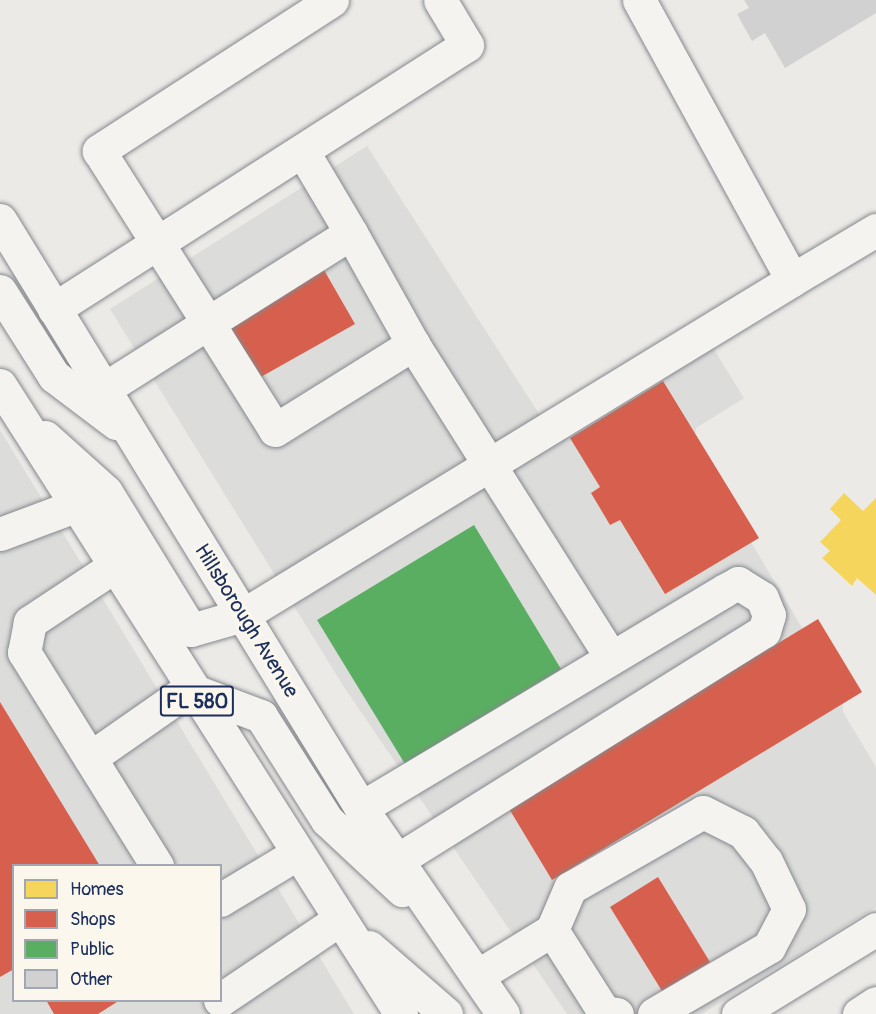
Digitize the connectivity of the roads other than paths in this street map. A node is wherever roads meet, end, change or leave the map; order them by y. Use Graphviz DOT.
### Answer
graph roads {
  1 [pos="332,0"];
  2 [pos="440,0"];
  3 [pos="639,0"];
  4 [pos="303,152"];
  5 [pos="0,220"];
  6 [pos="876,230"];
  7 [pos="351,233"];
  8 [pos="157,244"];
  9 [pos="792,280"];
  10 [pos="0,291"];
  11 [pos="54,309"];
  12 [pos="208,323"];
  13 [pos="413,344"];
  14 [pos="0,385"];
  15 [pos="104,389"];
  16 [pos="17,412"];
  17 [pos="132,435"];
  18 [pos="489,466"];
  19 [pos="75,506"];
  20 [pos="0,534"];
  21 [pos="113,567"];
  22 [pos="243,615"];
  23 [pos="611,657"];
  24 [pos="189,689"];
  25 [pos="90,758"];
  26 [pos="361,808"];
  27 [pos="295,855"];
  28 [pos="398,860"];
  29 [pos="156,864"];
  30 [pos="222,899"];
  31 [pos="337,921"];
  32 [pos="876,929"];
  33 [pos="552,930"];
  34 [pos="448,935"];
  35 [pos="477,976"];
  36 [pos="222,999"];
  37 [pos="217,1002"];
  38 [pos="876,1003"];
  39 [pos="200,1014"];
  40 [pos="401,1014"];
  41 [pos="446,1014"];
  42 [pos="503,1014"];
  43 [pos="617,1014"];
  44 [pos="654,1014"];
  45 [pos="738,1014"];
  46 [pos="859,1014"];
  1 -- 8 [label="main road"];
  2 -- 4 [label="main road"];
  3 -- 9 [label="main road"];
  4 -- 7 [label="main road"];
  4 -- 8 [label="main road"];
  5 -- 11 [label="main road, Hillsborough Avenue"];
  6 -- 9 [label="main road"];
  7 -- 12 [label="main road"];
  7 -- 13 [label="main road"];
  8 -- 11 [label="main road"];
  8 -- 12 [label="main road"];
  9 -- 18 [label="main road"];
  10 -- 17 [label="main road"];
  11 -- 15 [label="main road, Hillsborough Avenue"];
  12 -- 13 [label="main road"];
  12 -- 15 [label="main road"];
  13 -- 18 [label="main road"];
  14 -- 16 [label="main road, FL 580"];
  15 -- 17 [label="main road, Hillsborough Avenue"];
  16 -- 19 [label="main road, FL 580"];
  16 -- 22 [label="main road"];
  17 -- 22 [label="main road, Hillsborough Avenue"];
  18 -- 22 [label="main road"];
  18 -- 23 [label="main road"];
  19 -- 20 [label="main road"];
  19 -- 21 [label="main road, FL 580"];
  21 -- 24 [label="main road, FL 580"];
  21 -- 25 [label="main road"];
  22 -- 26 [label="main road, Hillsborough Avenue"];
  23 -- 26 [label="main road"];
  23 -- 28 [label="main road"];
  24 -- 25 [label="main road"];
  24 -- 27 [label="main road, FL 580"];
  24 -- 34 [label="main road"];
  25 -- 29 [label="main road"];
  26 -- 28 [label="main road, Hillsborough Avenue"];
  27 -- 30 [label="main road"];
  27 -- 31 [label="main road, FL 580"];
  28 -- 34 [label="main road, Hillsborough Avenue"];
  31 -- 36 [label="main road"];
  31 -- 40 [label="main road, FL 580"];
  31 -- 41 [label="main road"];
  32 -- 45 [label="main road"];
  33 -- 35 [label="main road"];
  33 -- 43 [label="main road"];
  33 -- 44 [label="main road"];
  34 -- 35 [label="main road, Hillsborough Avenue"];
  35 -- 42 [label="main road, Hillsborough Avenue"];
  37 -- 39 [label="main road"];
  38 -- 46 [label="main road"];
}
